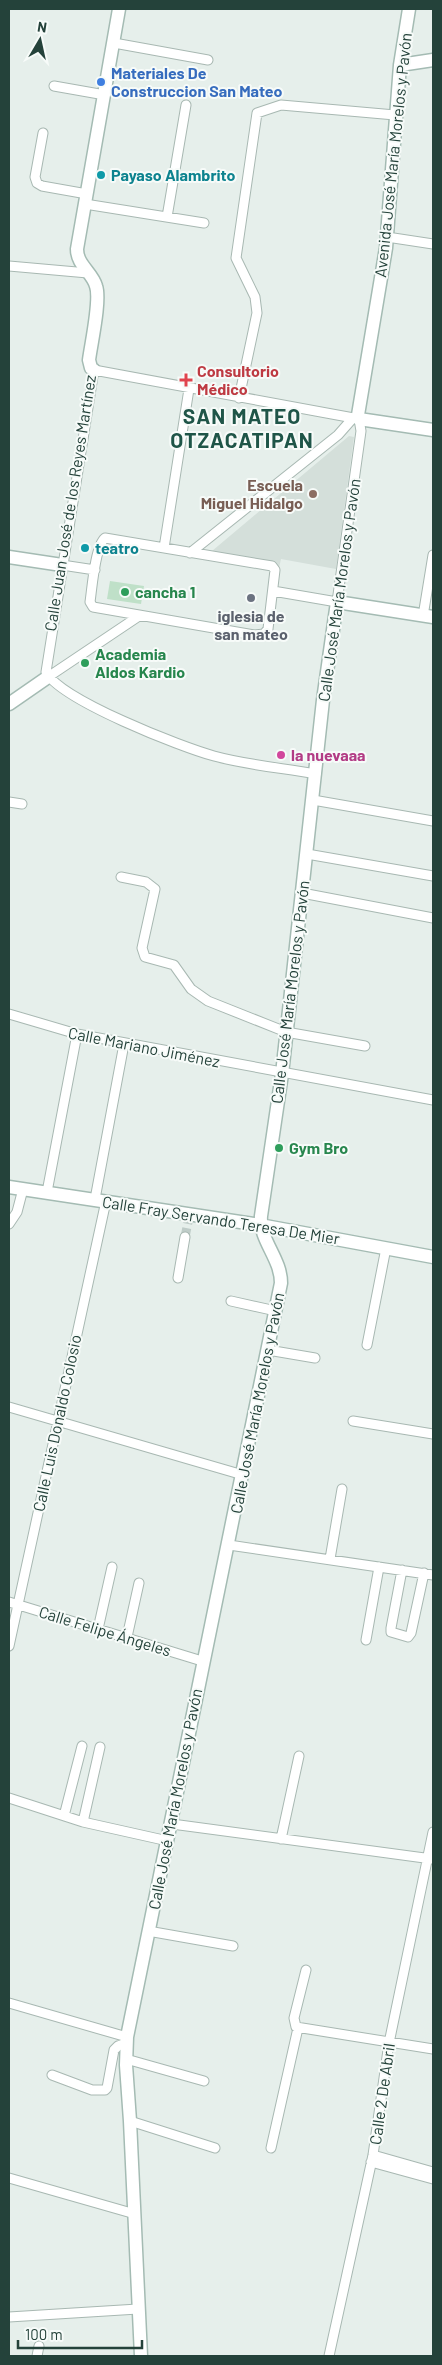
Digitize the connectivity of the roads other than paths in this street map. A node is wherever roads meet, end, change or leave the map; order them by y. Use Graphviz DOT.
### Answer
graph roads {
  1 [pos="119,9"];
  2 [pos="409,9"];
  3 [pos="114,43"];
  4 [pos="208,60"];
  5 [pos="433,60"];
  6 [pos="400,65"];
  7 [pos="54,86"];
  8 [pos="105,95"];
  9 [pos="186,105"];
  10 [pos="396,115"];
  11 [pos="44,133"];
  12 [pos="86,199"];
  13 [pos="168,217"];
  14 [pos="204,223"];
  15 [pos="387,237"];
  16 [pos="433,244"];
  17 [pos="9,266"];
  18 [pos="9,270"];
  19 [pos="88,273"];
  20 [pos="94,370"];
  21 [pos="189,389"];
  22 [pos="239,398"];
  23 [pos="356,419"];
  24 [pos="433,430"];
  25 [pos="164,548"];
  26 [pos="190,553"];
  27 [pos="433,556"];
  28 [pos="9,558"];
  29 [pos="62,565"];
  30 [pos="95,570"];
  31 [pos="273,592"];
  32 [pos="337,602"];
  33 [pos="139,616"];
  34 [pos="428,617"];
  35 [pos="48,677"];
  36 [pos="9,704"];
  37 [pos="316,774"];
  38 [pos="313,800"];
  39 [pos="9,802"];
  40 [pos="22,804"];
  41 [pos="433,821"];
  42 [pos="307,854"];
  43 [pos="433,876"];
  44 [pos="121,877"];
  45 [pos="302,894"];
  46 [pos="433,918"];
  47 [pos="9,1014"];
  48 [pos="286,1032"];
  49 [pos="77,1034"];
  50 [pos="124,1044"];
  51 [pos="365,1046"];
  52 [pos="282,1074"];
  53 [pos="433,1100"];
  54 [pos="9,1187"];
  55 [pos="23,1189"];
  56 [pos="47,1192"];
  57 [pos="100,1200"];
  58 [pos="9,1224"];
  59 [pos="260,1226"];
  60 [pos="186,1237"];
  61 [pos="386,1248"];
  62 [pos="433,1257"];
  63 [pos="178,1278"];
  64 [pos="231,1301"];
  65 [pos="276,1310"];
  66 [pos="367,1345"];
  67 [pos="268,1350"];
  68 [pos="315,1358"];
  69 [pos="9,1407"];
  70 [pos="353,1421"];
  71 [pos="58,1422"];
  72 [pos="433,1434"];
  73 [pos="243,1475"];
  74 [pos="342,1489"];
  75 [pos="229,1545"];
  76 [pos="330,1559"];
  77 [pos="112,1567"];
  78 [pos="379,1567"];
  79 [pos="402,1570"];
  80 [pos="428,1574"];
  81 [pos="139,1583"];
  82 [pos="13,1603"];
  83 [pos="98,1629"];
  84 [pos="127,1637"];
  85 [pos="366,1640"];
  86 [pos="9,1646"];
  87 [pos="202,1661"];
  88 [pos="82,1746"];
  89 [pos="100,1747"];
  90 [pos="298,1756"];
  91 [pos="9,1798"];
  92 [pos="64,1816"];
  93 [pos="83,1822"];
  94 [pos="172,1824"];
  95 [pos="433,1832"];
  96 [pos="281,1839"];
  97 [pos="168,1842"];
  98 [pos="430,1858"];
  99 [pos="148,1932"];
  100 [pos="232,1946"];
  101 [pos="306,1970"];
  102 [pos="9,2003"];
  103 [pos="298,2028"];
  104 [pos="127,2040"];
  105 [pos="389,2043"];
  106 [pos="433,2049"];
  107 [pos="126,2059"];
  108 [pos="52,2076"];
  109 [pos="204,2081"];
  110 [pos="130,2121"];
  111 [pos="215,2148"];
  112 [pos="271,2148"];
  113 [pos="372,2158"];
  114 [pos="433,2172"];
  115 [pos="9,2178"];
  116 [pos="433,2179"];
  117 [pos="135,2214"];
  118 [pos="138,2309"];
  119 [pos="9,2317"];
  120 [pos="39,2346"];
  121 [pos="37,2356"];
  122 [pos="140,2356"];
  123 [pos="330,2356"];
  1 -- 3 [label="main road, Calle Juan José de los Reyes Martínez"];
  2 -- 6 [label="main road, Avenida José María Morelos y Pavón"];
  3 -- 4 [label="street"];
  3 -- 8 [label="main road, Calle Juan José de los Reyes Martínez"];
  5 -- 6 [label="main road"];
  6 -- 10 [label="main road, Avenida José María Morelos y Pavón"];
  7 -- 8 [label="street"];
  8 -- 12 [label="main road, Calle Juan José de los Reyes Martínez"];
  9 -- 13 [label="street"];
  10 -- 15 [label="main road, Avenida José María Morelos y Pavón"];
  10 -- 22 [label="street"];
  11 -- 12 [label="street"];
  12 -- 13 [label="street"];
  12 -- 19 [label="main road, Calle Juan José de los Reyes Martínez"];
  13 -- 14 [label="street"];
  15 -- 16 [label="street"];
  15 -- 23 [label="main road, Avenida José María Morelos y Pavón"];
  17 -- 18 [label="street"];
  17 -- 19 [label="street"];
  19 -- 20 [label="main road, Calle Juan José de los Reyes Martínez"];
  20 -- 21 [label="street"];
  20 -- 29 [label="street, Calle Juan José de los Reyes Martínez"];
  21 -- 22 [label="street"];
  21 -- 25 [label="street"];
  22 -- 23 [label="street"];
  23 -- 24 [label="main road"];
  23 -- 26 [label="street"];
  23 -- 32 [label="street, Calle José María Morelos y Pavón"];
  25 -- 26 [label="street"];
  25 -- 30 [label="street"];
  26 -- 31 [label="street"];
  27 -- 34 [label="street"];
  28 -- 29 [label="main road"];
  29 -- 30 [label="street"];
  29 -- 35 [label="street, Calle Juan José de los Reyes Martínez"];
  30 -- 33 [label="street"];
  31 -- 32 [label="street"];
  31 -- 33 [label="street"];
  32 -- 34 [label="main road"];
  32 -- 37 [label="main road, Calle José María Morelos y Pavón"];
  33 -- 35 [label="street"];
  35 -- 36 [label="main road"];
  35 -- 37 [label="street"];
  37 -- 38 [label="main road, Calle José María Morelos y Pavón"];
  38 -- 41 [label="street"];
  38 -- 42 [label="main road, Calle José María Morelos y Pavón"];
  39 -- 40 [label="street"];
  42 -- 43 [label="street"];
  42 -- 45 [label="main road, Calle José María Morelos y Pavón"];
  44 -- 48 [label="street"];
  45 -- 46 [label="street"];
  45 -- 48 [label="main road, Calle José María Morelos y Pavón"];
  47 -- 49 [label="street, Calle Mariano Jiménez"];
  48 -- 51 [label="street"];
  48 -- 52 [label="main road, Calle José María Morelos y Pavón"];
  49 -- 50 [label="street, Calle Mariano Jiménez"];
  49 -- 56 [label="street"];
  50 -- 52 [label="street, Calle Mariano Jiménez"];
  50 -- 57 [label="street, Calle Luis Donaldo Colosio"];
  52 -- 53 [label="street, Calle Mariano Jiménez"];
  52 -- 59 [label="main road, Calle José María Morelos y Pavón"];
  54 -- 55 [label="main road, Calle Fray Servando Teresa De Mier"];
  55 -- 56 [label="main road, Calle Fray Servando Teresa De Mier"];
  55 -- 58 [label="street"];
  56 -- 57 [label="main road, Calle Fray Servando Teresa De Mier"];
  57 -- 59 [label="main road, Calle Fray Servando Teresa De Mier"];
  57 -- 71 [label="street, Calle Luis Donaldo Colosio"];
  59 -- 61 [label="main road, Calle Fray Servando Teresa De Mier"];
  59 -- 65 [label="main road, Calle José María Morelos y Pavón"];
  60 -- 63 [label="street"];
  61 -- 62 [label="main road, Calle Fray Servando Teresa De Mier"];
  61 -- 66 [label="street"];
  64 -- 65 [label="street"];
  65 -- 67 [label="main road, Calle José María Morelos y Pavón"];
  67 -- 68 [label="street"];
  67 -- 73 [label="main road, Calle José María Morelos y Pavón"];
  69 -- 71 [label="street"];
  70 -- 72 [label="street"];
  71 -- 73 [label="street"];
  71 -- 82 [label="street, Calle Luis Donaldo Colosio"];
  73 -- 75 [label="main road, Calle José María Morelos y Pavón"];
  74 -- 76 [label="street"];
  75 -- 76 [label="street"];
  75 -- 87 [label="main road, Calle José María Morelos y Pavón"];
  76 -- 78 [label="street"];
  77 -- 83 [label="street"];
  78 -- 79 [label="street"];
  78 -- 85 [label="street"];
  79 -- 80 [label="street"];
  79 -- 80 [label="street"];
  81 -- 84 [label="street"];
  82 -- 83 [label="street, Calle Felipe Ángeles"];
  82 -- 86 [label="street, Calle Luis Donaldo Colosio"];
  83 -- 84 [label="street, Calle Felipe Ángeles"];
  84 -- 87 [label="street, Calle Felipe Ángeles"];
  87 -- 94 [label="main road, Calle José María Morelos y Pavón"];
  88 -- 92 [label="street"];
  89 -- 93 [label="street"];
  90 -- 96 [label="street"];
  91 -- 92 [label="street"];
  92 -- 93 [label="street"];
  93 -- 97 [label="street"];
  94 -- 96 [label="street"];
  94 -- 97 [label="main road, Calle José María Morelos y Pavón"];
  95 -- 98 [label="street, Calle 2 De Abril"];
  96 -- 98 [label="street"];
  97 -- 99 [label="main road, Calle José María Morelos y Pavón"];
  98 -- 105 [label="street, Calle 2 De Abril"];
  99 -- 100 [label="street"];
  99 -- 104 [label="main road, Calle José María Morelos y Pavón"];
  101 -- 103 [label="street"];
  102 -- 104 [label="street"];
  103 -- 105 [label="street"];
  103 -- 112 [label="street"];
  104 -- 107 [label="main road, Calle José María Morelos y Pavón"];
  104 -- 108 [label="street"];
  105 -- 106 [label="street"];
  105 -- 113 [label="street, Calle 2 De Abril"];
  107 -- 109 [label="street"];
  107 -- 110 [label="main road, Calle José María Morelos y Pavón"];
  110 -- 111 [label="street"];
  110 -- 117 [label="main road, Calle José María Morelos y Pavón"];
  113 -- 114 [label="street"];
  113 -- 116 [label="street"];
  113 -- 123 [label="street, Calle 2 De Abril"];
  115 -- 117 [label="street"];
  117 -- 118 [label="main road, Calle José María Morelos y Pavón"];
  118 -- 119 [label="street"];
  118 -- 122 [label="main road, Calle José María Morelos y Pavón"];
  120 -- 121 [label="street"];
}
